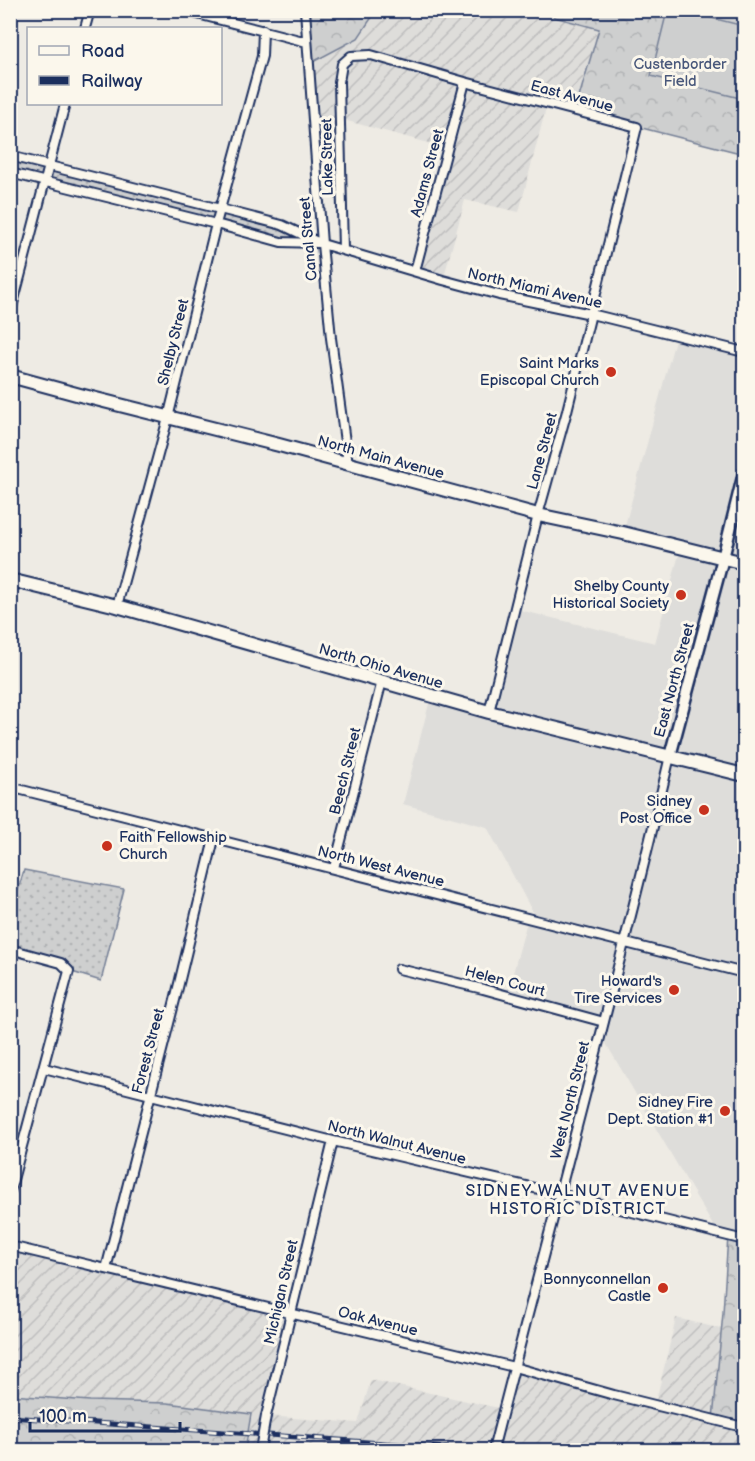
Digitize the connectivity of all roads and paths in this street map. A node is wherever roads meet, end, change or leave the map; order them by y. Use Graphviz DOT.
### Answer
graph roads {
  1 [pos="90,10"];
  2 [pos="182,10"];
  3 [pos="305,10"];
  4 [pos="85,27"];
  5 [pos="263,30"];
  6 [pos="307,42"];
  7 [pos="342,64"];
  8 [pos="465,82"];
  9 [pos="65,105"];
  10 [pos="637,127"];
  11 [pos="10,156"];
  12 [pos="48,166"];
  13 [pos="10,174"];
  14 [pos="44,182"];
  15 [pos="220,209"];
  16 [pos="216,224"];
  17 [pos="322,244"];
  18 [pos="343,250"];
  19 [pos="415,271"];
  20 [pos="591,314"];
  21 [pos="10,315"];
  22 [pos="744,352"];
  23 [pos="10,376"];
  24 [pos="168,418"];
  25 [pos="348,464"];
  26 [pos="744,473"];
  27 [pos="538,515"];
  28 [pos="723,558"];
  29 [pos="744,563"];
  30 [pos="10,580"];
  31 [pos="117,606"];
  32 [pos="382,681"];
  33 [pos="489,712"];
  34 [pos="670,756"];
  35 [pos="744,775"];
  36 [pos="10,787"];
  37 [pos="214,839"];
  38 [pos="334,868"];
  39 [pos="624,942"];
  40 [pos="10,949"];
  41 [pos="399,969"];
  42 [pos="744,973"];
  43 [pos="604,1022"];
  44 [pos="44,1068"];
  45 [pos="150,1095"];
  46 [pos="333,1141"];
  47 [pos="10,1191"];
  48 [pos="560,1194"];
  49 [pos="744,1240"];
  50 [pos="10,1246"];
  51 [pos="106,1269"];
  52 [pos="290,1313"];
  53 [pos="514,1367"];
  54 [pos="739,1426"];
  55 [pos="260,1450"];
  56 [pos="493,1450"];
  1 -- 4 [label="street"];
  2 -- 5 [label="street"];
  3 -- 6 [label="street, Canal Street"];
  5 -- 6 [label="street"];
  5 -- 15 [label="street, Shelby Street"];
  6 -- 17 [label="street, Canal Street"];
  7 -- 8 [label="street, East Avenue"];
  7 -- 18 [label="street, Lake Street"];
  8 -- 10 [label="street, East Avenue"];
  8 -- 19 [label="street, Adams Street"];
  9 -- 12 [label="street"];
  10 -- 20 [label="street, Lane Street"];
  11 -- 12 [label="street, North Miami Avenue"];
  12 -- 14 [label="street"];
  12 -- 15 [label="street, North Miami Avenue"];
  13 -- 14 [label="street, North Miami Avenue"];
  14 -- 16 [label="street, North Miami Avenue"];
  14 -- 21 [label="street"];
  15 -- 16 [label="street, Shelby Street"];
  15 -- 17 [label="street, North Miami Avenue"];
  16 -- 17 [label="street, North Miami Avenue"];
  16 -- 24 [label="street, Shelby Street"];
  17 -- 18 [label="street, North Miami Avenue"];
  17 -- 25 [label="street, Canal Street"];
  18 -- 19 [label="street, North Miami Avenue"];
  19 -- 20 [label="street, North Miami Avenue"];
  20 -- 22 [label="street, North Miami Avenue"];
  20 -- 27 [label="street, Lane Street"];
  23 -- 24 [label="main road, North Main Avenue"];
  24 -- 25 [label="main road, North Main Avenue"];
  24 -- 31 [label="street, Shelby Street"];
  25 -- 27 [label="main road, North Main Avenue"];
  26 -- 28 [label="main road, East North Street"];
  27 -- 28 [label="main road, North Main Avenue"];
  27 -- 33 [label="street, Lane Street"];
  28 -- 29 [label="main road, North Main Avenue"];
  28 -- 34 [label="main road, East North Street"];
  30 -- 31 [label="main road, North Ohio Avenue"];
  31 -- 32 [label="main road, North Ohio Avenue"];
  32 -- 33 [label="main road, North Ohio Avenue"];
  32 -- 38 [label="street, Beech Street"];
  33 -- 34 [label="main road, North Ohio Avenue"];
  34 -- 35 [label="main road, North Ohio Avenue"];
  34 -- 39 [label="street, West North Street"];
  36 -- 37 [label="street, North West Avenue"];
  37 -- 38 [label="street, North West Avenue"];
  37 -- 45 [label="street, Forest Street"];
  38 -- 39 [label="street, North West Avenue"];
  39 -- 42 [label="street, North West Avenue"];
  39 -- 43 [label="street, West North Street"];
  40 -- 44 [label="street"];
  41 -- 43 [label="street, Helen Court"];
  43 -- 48 [label="street, West North Street"];
  44 -- 45 [label="street, North Walnut Avenue"];
  44 -- 47 [label="street"];
  45 -- 46 [label="street, North Walnut Avenue"];
  45 -- 51 [label="street, Forest Street"];
  46 -- 48 [label="street, North Walnut Avenue"];
  46 -- 52 [label="street, Michigan Street"];
  48 -- 49 [label="street, North Walnut Avenue"];
  48 -- 53 [label="street, West North Street"];
  50 -- 51 [label="street, Oak Avenue"];
  51 -- 52 [label="street, Oak Avenue"];
  52 -- 53 [label="street, Oak Avenue"];
  52 -- 55 [label="street, Michigan Street, bridge"];
  53 -- 54 [label="street, Oak Avenue"];
  53 -- 56 [label="street, West North Street"];
}
